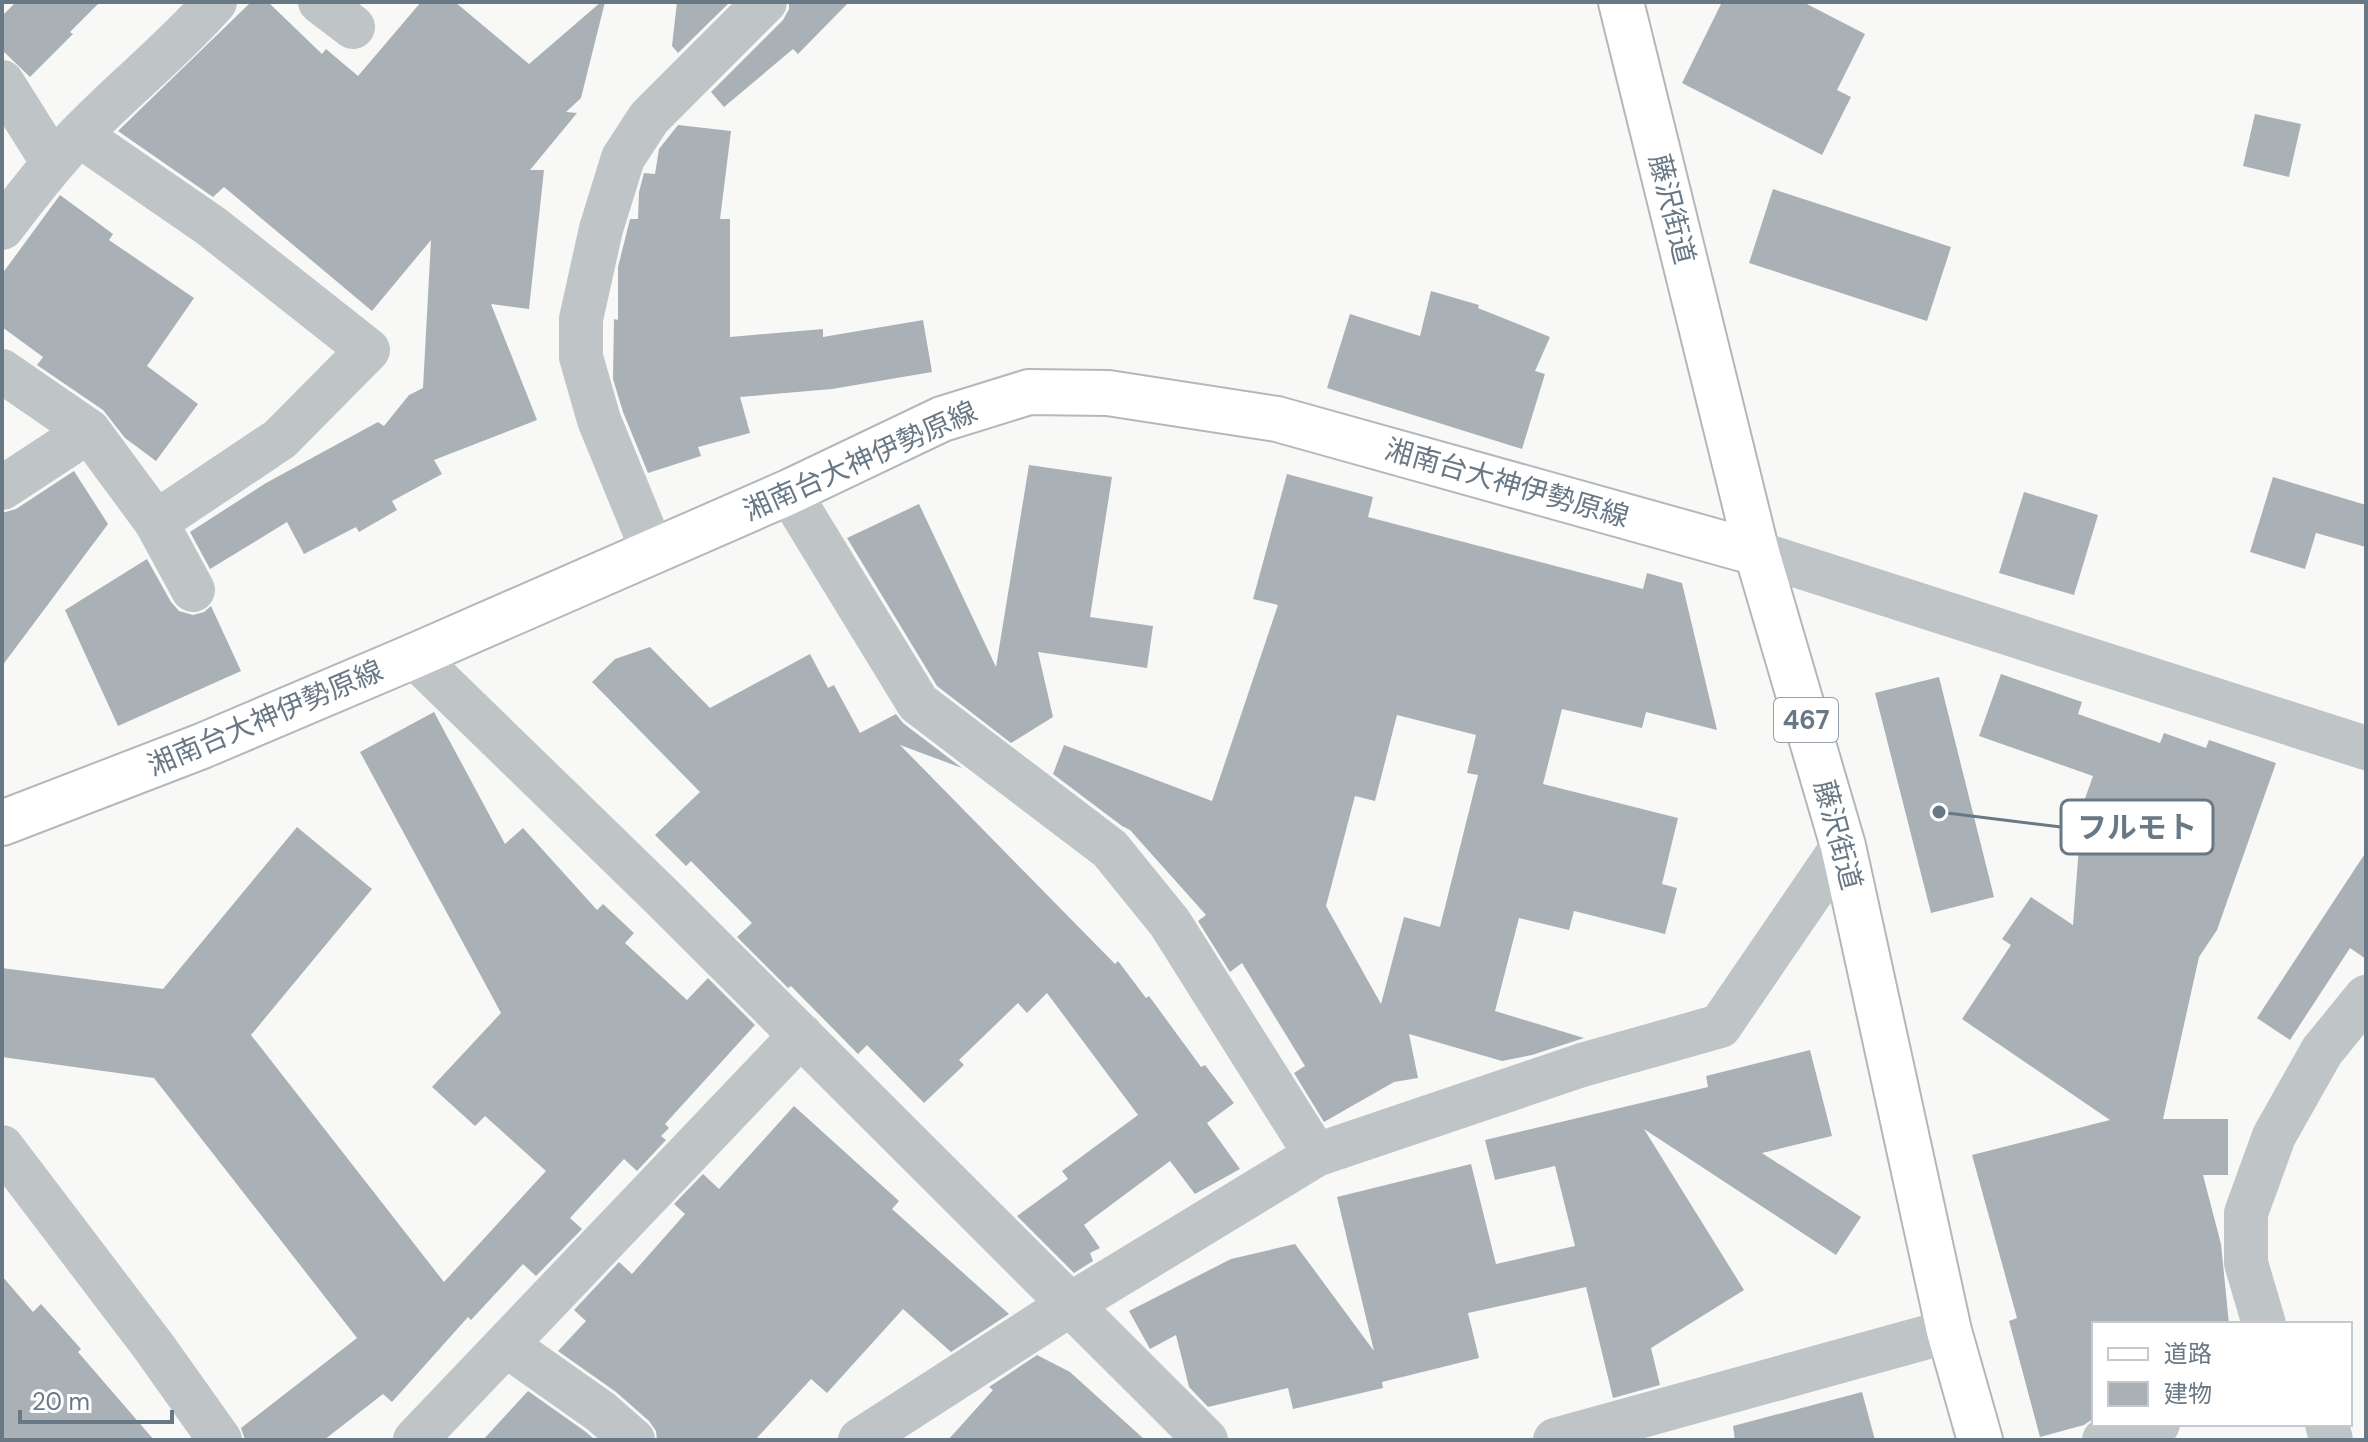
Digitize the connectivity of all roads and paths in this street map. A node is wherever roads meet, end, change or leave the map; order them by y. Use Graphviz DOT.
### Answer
graph roads {
  1 [pos="215,2"];
  2 [pos="765,2"];
  3 [pos="1621,2"];
  4 [pos="2,82"];
  5 [pos="66,149"];
  6 [pos="2,228"];
  7 [pos="2,371"];
  8 [pos="89,431"];
  9 [pos="2,488"];
  10 [pos="789,492"];
  11 [pos="156,522"];
  12 [pos="653,552"];
  13 [pos="1757,553"];
  14 [pos="193,590"];
  15 [pos="414,656"];
  16 [pos="2366,748"];
  17 [pos="2,823"];
  18 [pos="1843,846"];
  19 [pos="2366,997"];
  20 [pos="801,1035"];
  21 [pos="2,1147"];
  22 [pos="1316,1155"];
  23 [pos="1071,1304"];
  24 [pos="2263,1322"];
  25 [pos="1949,1331"];
  26 [pos="506,1345"];
  27 [pos="2151,1426"];
  28 [pos="1617,1432"];
  29 [pos="1195,1436"];
  30 [pos="220,1440"];
  31 [pos="415,1440"];
  32 [pos="633,1440"];
  33 [pos="860,1440"];
  34 [pos="1555,1440"];
  35 [pos="1980,1440"];
  36 [pos="2104,1440"];
  1 -- 5 [label="street"];
  2 -- 12 [label="street"];
  3 -- 13 [label="main road, 藤沢街道 / 467"];
  4 -- 5 [label="street"];
  5 -- 6 [label="street"];
  5 -- 11 [label="street"];
  7 -- 8 [label="street"];
  8 -- 9 [label="street"];
  8 -- 11 [label="street"];
  10 -- 12 [label="main road, 湘南台大神伊勢原線"];
  10 -- 13 [label="main road, 湘南台大神伊勢原線"];
  10 -- 22 [label="street"];
  11 -- 14 [label="street"];
  12 -- 15 [label="main road, 湘南台大神伊勢原線"];
  13 -- 16 [label="street"];
  13 -- 18 [label="main road, 藤沢街道 / 467"];
  15 -- 17 [label="main road, 湘南台大神伊勢原線"];
  15 -- 20 [label="street"];
  18 -- 22 [label="street"];
  18 -- 25 [label="main road, 藤沢街道 / 467"];
  19 -- 24 [label="street"];
  20 -- 23 [label="street"];
  20 -- 26 [label="street"];
  21 -- 30 [label="street"];
  22 -- 23 [label="street"];
  23 -- 29 [label="street"];
  23 -- 33 [label="street"];
  25 -- 28 [label="street"];
  25 -- 35 [label="main road, 藤沢街道 / 467"];
  26 -- 31 [label="street"];
  26 -- 32 [label="street"];
  27 -- 36 [label="street"];
  28 -- 34 [label="street"];
}
